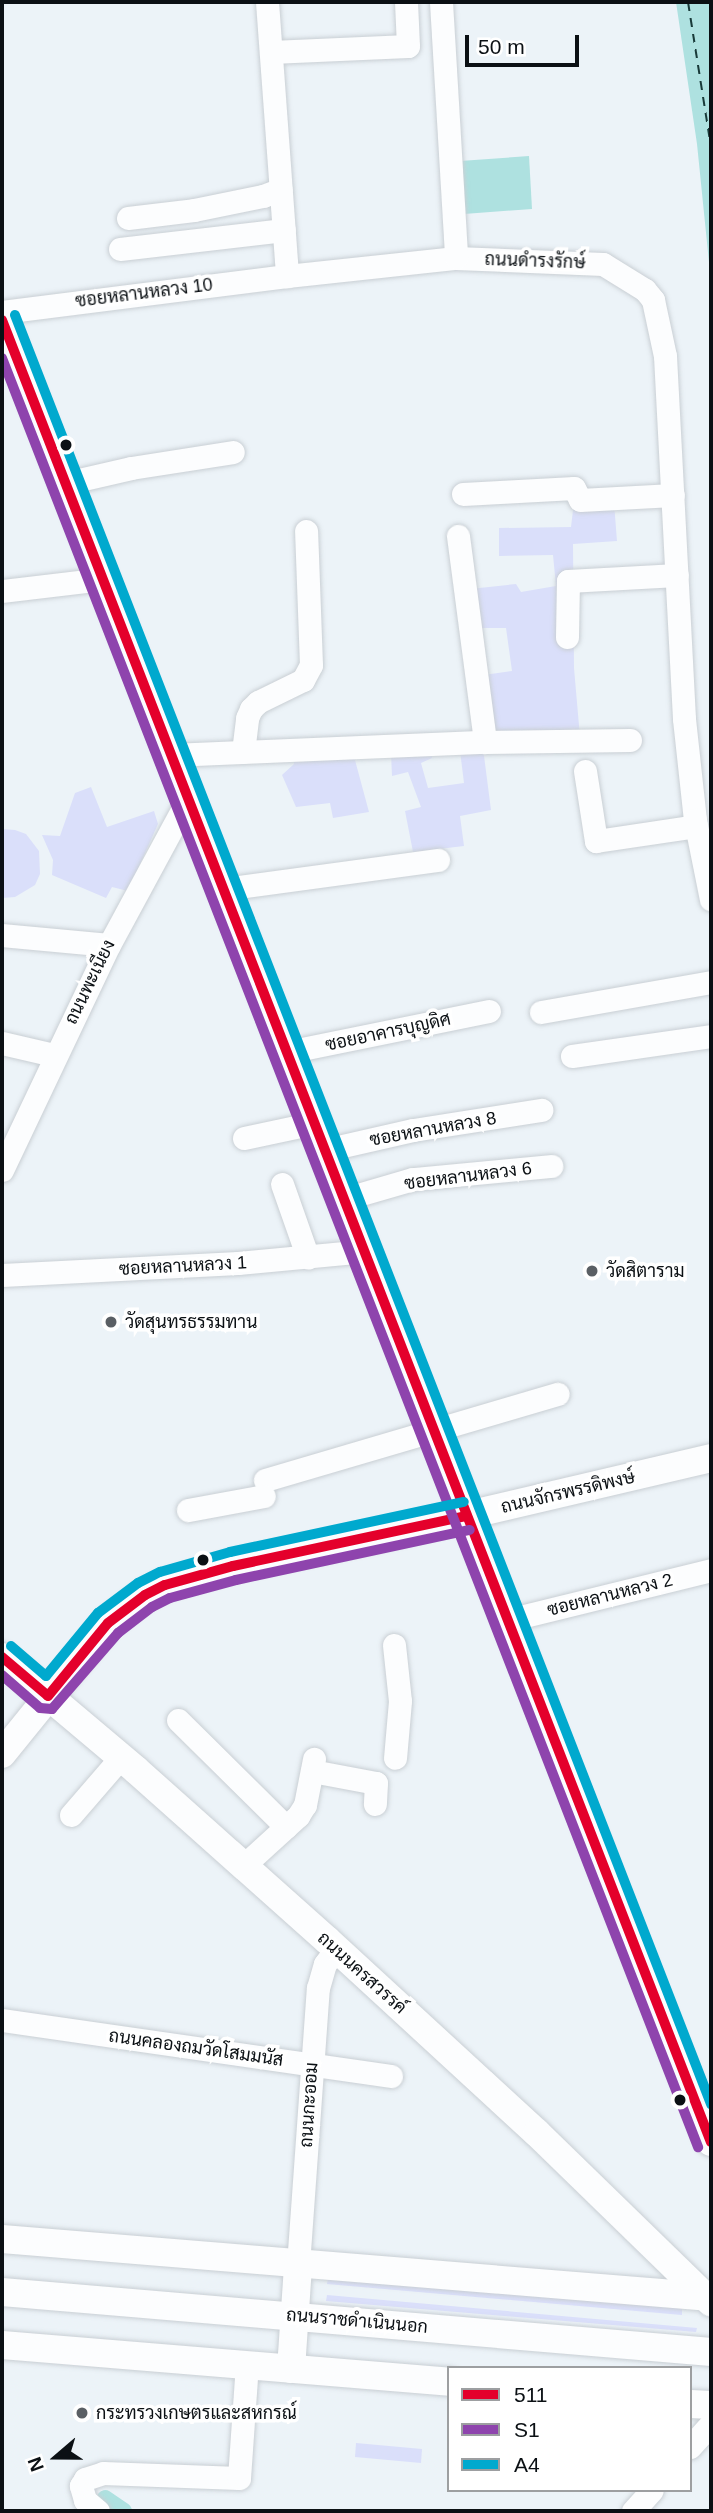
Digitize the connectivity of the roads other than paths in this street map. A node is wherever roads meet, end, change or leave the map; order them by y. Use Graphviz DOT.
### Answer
graph roads {
  1 [pos="267,2"];
  2 [pos="407,2"];
  3 [pos="441,2"];
  4 [pos="271,52"];
  5 [pos="281,189"];
  6 [pos="128,218"];
  7 [pos="284,230"];
  8 [pos="120,249"];
  9 [pos="456,258"];
  10 [pos="287,276"];
  11 [pos="2,312"];
  12 [pos="2,320"];
  13 [pos="233,452"];
  14 [pos="66,484"];
  15 [pos="463,494"];
  16 [pos="673,495"];
  17 [pos="306,531"];
  18 [pos="458,536"];
  19 [pos="677,575"];
  20 [pos="103,579"];
  21 [pos="2,591"];
  22 [pos="567,637"];
  23 [pos="630,740"];
  24 [pos="485,742"];
  25 [pos="243,752"];
  26 [pos="171,755"];
  27 [pos="585,771"];
  28 [pos="188,799"];
  29 [pos="696,826"];
  30 [pos="438,860"];
  31 [pos="223,889"];
  32 [pos="711,900"];
  33 [pos="2,935"];
  34 [pos="109,945"];
  35 [pos="711,982"];
  36 [pos="489,1011"];
  37 [pos="541,1012"];
  38 [pos="711,1036"];
  39 [pos="2,1043"];
  40 [pos="287,1052"];
  41 [pos="54,1055"];
  42 [pos="572,1056"];
  43 [pos="541,1110"];
  44 [pos="314,1123"];
  45 [pos="244,1138"];
  46 [pos="325,1150"];
  47 [pos="551,1166"];
  48 [pos="2,1170"];
  49 [pos="282,1184"];
  50 [pos="344,1199"];
  51 [pos="365,1251"];
  52 [pos="308,1258"];
  53 [pos="2,1275"];
  54 [pos="558,1394"];
  55 [pos="434,1431"];
  56 [pos="711,1458"];
  57 [pos="188,1510"];
  58 [pos="467,1516"];
  59 [pos="711,1570"];
  60 [pos="508,1620"];
  61 [pos="394,1645"];
  62 [pos="2,1657"];
  63 [pos="48,1696"];
  64 [pos="178,1720"];
  65 [pos="2,1754"];
  66 [pos="121,1757"];
  67 [pos="395,1758"];
  68 [pos="375,1804"];
  69 [pos="71,1815"];
  70 [pos="286,1827"];
  71 [pos="242,1867"];
  72 [pos="336,1949"];
  73 [pos="2,2020"];
  74 [pos="312,2065"];
  75 [pos="391,2076"];
  76 [pos="711,2142"];
  77 [pos="2,2239"];
  78 [pos="659,2251"];
  79 [pos="298,2265"];
  80 [pos="646,2290"];
  81 [pos="2,2292"];
  82 [pos="709,2298"];
  83 [pos="295,2316"];
  84 [pos="2,2346"];
  85 [pos="711,2352"];
  86 [pos="247,2365"];
  87 [pos="291,2369"];
  88 [pos="447,2382"];
  89 [pos="692,2403"];
  90 [pos="711,2405"];
  91 [pos="711,2424"];
  92 [pos="692,2445"];
  93 [pos="650,2492"];
  94 [pos="98,2511"];
  95 [pos="633,2511"];
  1 -- 4 [label="street"];
  2 -- 4 [label="street"];
  3 -- 9 [label="street"];
  4 -- 5 [label="street"];
  5 -- 6 [label="street"];
  5 -- 7 [label="street"];
  7 -- 8 [label="street"];
  7 -- 10 [label="street"];
  9 -- 10 [label="street, ถนนดำรงรักษ์"];
  9 -- 16 [label="street, ถนนดำรงรักษ์"];
  10 -- 11 [label="street, ซอยหลานหลวง 10"];
  12 -- 14 [label="main road"];
  13 -- 14 [label="street"];
  14 -- 20 [label="main road"];
  15 -- 16 [label="street"];
  16 -- 19 [label="street, ถนนดำรงรักษ์"];
  17 -- 25 [label="street"];
  18 -- 24 [label="street"];
  19 -- 22 [label="street"];
  19 -- 29 [label="street, ถนนดำรงรักษ์"];
  20 -- 21 [label="street"];
  20 -- 26 [label="main road"];
  23 -- 24 [label="street"];
  24 -- 25 [label="street"];
  25 -- 26 [label="street"];
  26 -- 28 [label="main road"];
  27 -- 29 [label="street"];
  28 -- 31 [label="main road"];
  28 -- 34 [label="street, ถนนพะเนียง"];
  29 -- 32 [label="street, ถนนดำรงรักษ์"];
  30 -- 31 [label="street"];
  31 -- 40 [label="main road"];
  33 -- 34 [label="street"];
  34 -- 41 [label="street, ถนนพะเนียง"];
  35 -- 37 [label="street"];
  36 -- 40 [label="street, ซอยอาคารบุญดิศ"];
  38 -- 42 [label="street"];
  39 -- 41 [label="street"];
  40 -- 44 [label="main road"];
  41 -- 48 [label="street, ถนนพะเนียง"];
  43 -- 46 [label="street, ซอยหลานหลวง 8"];
  44 -- 45 [label="street"];
  44 -- 46 [label="main road"];
  46 -- 50 [label="main road"];
  47 -- 50 [label="street, ซอยหลานหลวง 6"];
  49 -- 52 [label="street"];
  50 -- 51 [label="main road"];
  51 -- 52 [label="street, ซอยหลานหลวง 1"];
  51 -- 55 [label="main road"];
  52 -- 53 [label="street, ซอยหลานหลวง 1"];
  54 -- 55 [label="street"];
  55 -- 57 [label="street"];
  55 -- 58 [label="main road"];
  56 -- 58 [label="main road, ถนนจักรพรรดิพงษ์"];
  58 -- 60 [label="main road"];
  58 -- 63 [label="main road, ถนนจักรพรรดิพงษ์"];
  59 -- 60 [label="street, ซอยหลานหลวง 2"];
  60 -- 76 [label="main road"];
  61 -- 67 [label="street"];
  62 -- 63 [label="main road, ถนนนครสวรรค์"];
  63 -- 65 [label="main road, ถนนจักรพรรดิพงษ์"];
  63 -- 66 [label="main road, ถนนนครสวรรค์"];
  64 -- 70 [label="street"];
  66 -- 69 [label="street"];
  66 -- 71 [label="main road, ถนนนครสวรรค์"];
  68 -- 70 [label="street"];
  70 -- 71 [label="street"];
  71 -- 72 [label="main road, ถนนนครสวรรค์"];
  72 -- 74 [label="street, ถนนกะออม"];
  72 -- 78 [label="main road, ถนนนครสวรรค์"];
  73 -- 74 [label="street, ถนนคลองถมวัดโสมมนัส"];
  74 -- 75 [label="street, ถนนคลองถมวัดโสมมนัส"];
  74 -- 79 [label="street, ถนนกะออม"];
  77 -- 79 [label="main road"];
  78 -- 80 [label="main road"];
  78 -- 82 [label="main road, ถนนนครสวรรค์"];
  79 -- 80 [label="main road"];
  79 -- 83 [label="main road"];
  80 -- 82 [label="main road"];
  81 -- 83 [label="main road, ถนนราชดำเนินนอก"];
  83 -- 85 [label="main road, ถนนราชดำเนินนอก"];
  83 -- 87 [label="main road"];
  84 -- 86 [label="main road"];
  86 -- 87 [label="main road"];
  86 -- 94 [label="street"];
  87 -- 88 [label="main road"];
  89 -- 90 [label="main road"];
  91 -- 92 [label="street"];
  93 -- 95 [label="street"];
}
